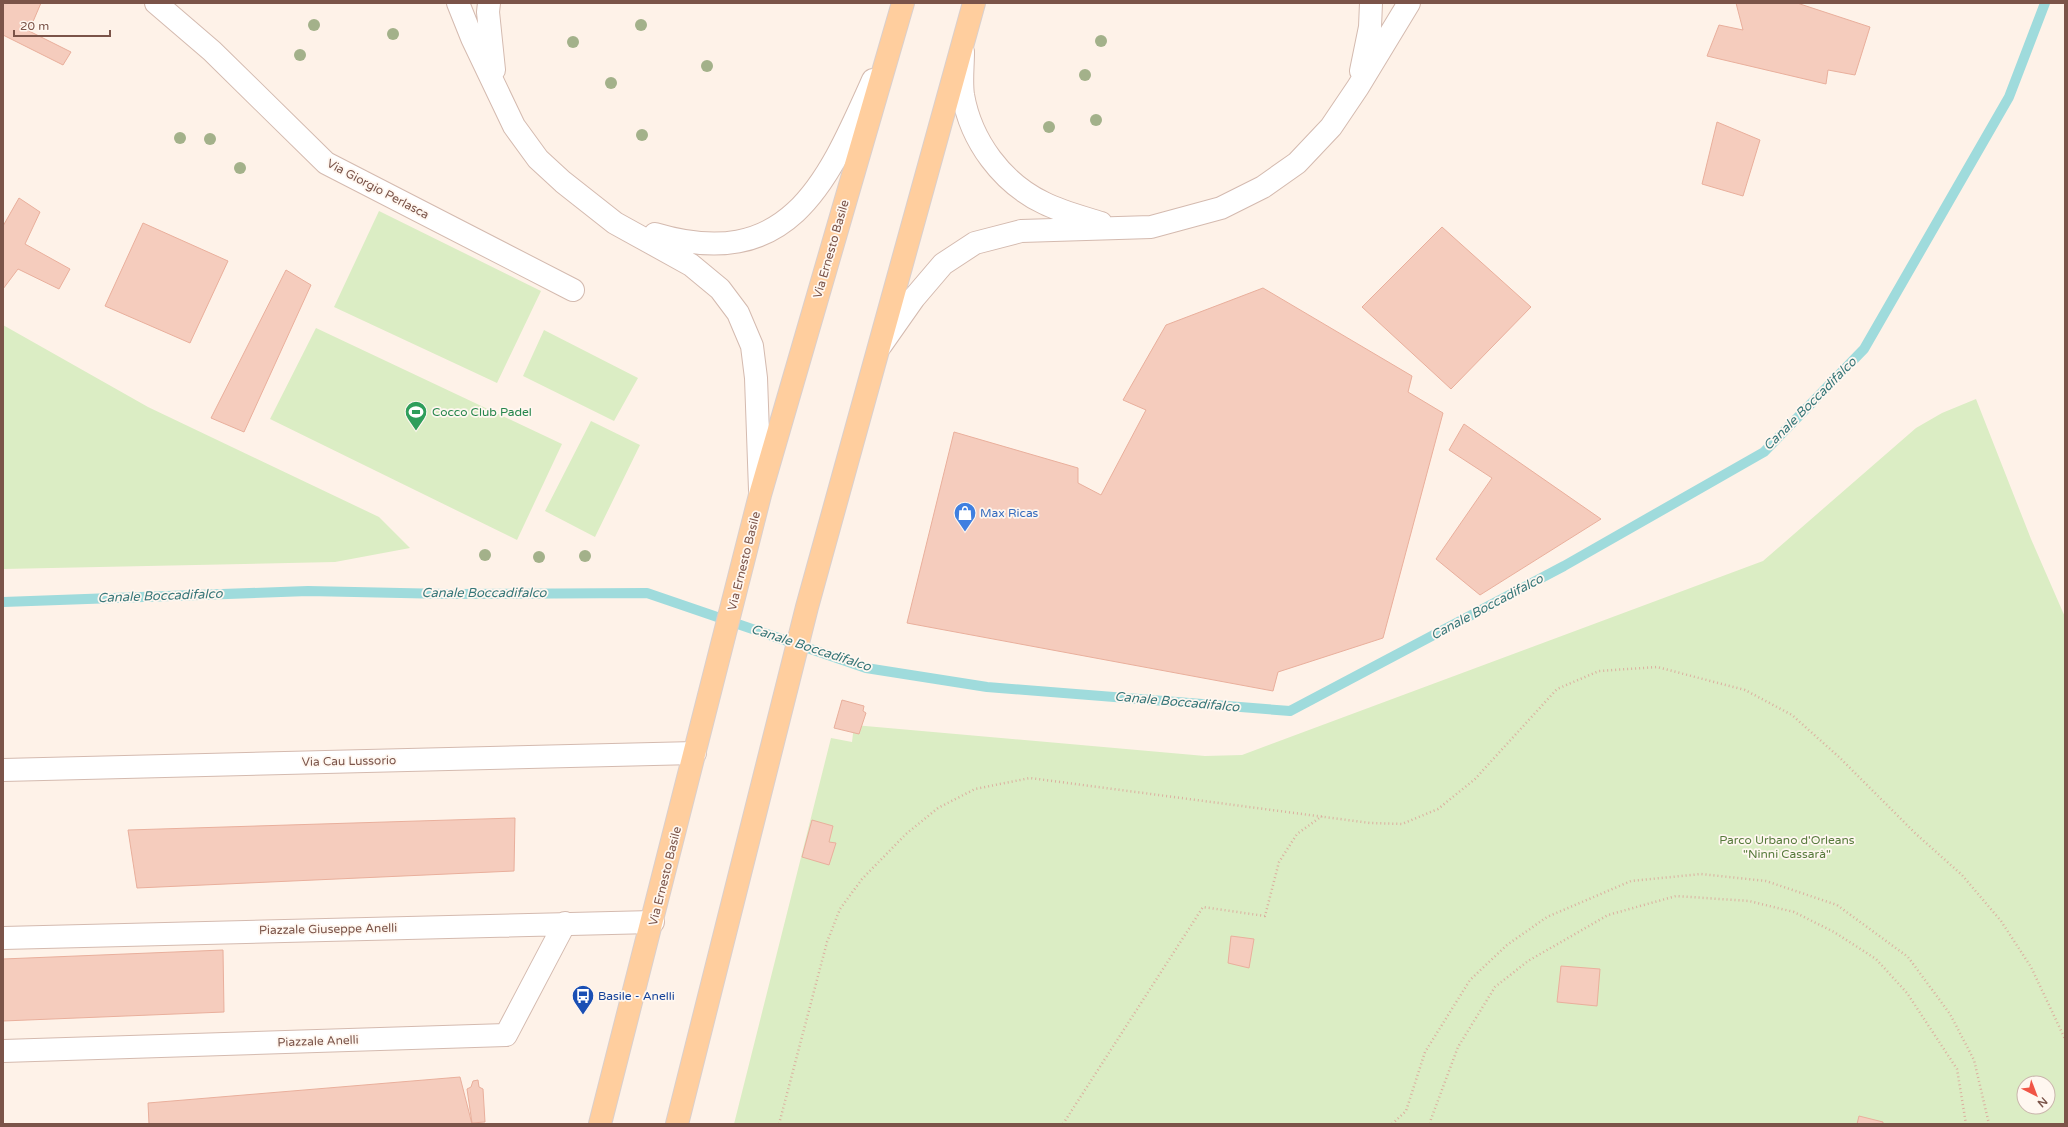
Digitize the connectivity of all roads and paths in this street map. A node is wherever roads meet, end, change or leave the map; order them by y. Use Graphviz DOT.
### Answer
graph roads {
  1 [pos="156,3"];
  2 [pos="458,3"];
  3 [pos="489,3"];
  4 [pos="903,3"];
  5 [pos="974,3"];
  6 [pos="1371,3"];
  7 [pos="1409,3"];
  8 [pos="893,35"];
  9 [pos="964,40"];
  10 [pos="1358,87"];
  11 [pos="499,95"];
  12 [pos="615,223"];
  13 [pos="1115,228"];
  14 [pos="572,290"];
  15 [pos="877,351"];
  16 [pos="760,495"];
  17 [pos="695,753"];
  18 [pos="3,770"];
  19 [pos="1322,816"];
  20 [pos="653,922"];
  21 [pos="565,923"];
  22 [pos="3,938"];
  23 [pos="2065,1039"];
  24 [pos="3,1051"];
  25 [pos="600,1124"];
  26 [pos="677,1124"];
  27 [pos="779,1124"];
  28 [pos="1063,1124"];
  29 [pos="1392,1124"];
  30 [pos="1430,1124"];
  31 [pos="1966,1124"];
  32 [pos="1989,1124"];
  1 -- 14 [label="street, Via Giorgio Perlasca"];
  2 -- 11 [label="street"];
  3 -- 11 [label="street"];
  4 -- 8 [label="main road, Via Ernesto Basile"];
  5 -- 9 [label="main road"];
  6 -- 10 [label="street"];
  7 -- 10 [label="street"];
  8 -- 12 [label="street"];
  8 -- 16 [label="main road, Via Ernesto Basile"];
  9 -- 13 [label="street"];
  9 -- 15 [label="main road"];
  10 -- 13 [label="street"];
  11 -- 12 [label="street"];
  12 -- 16 [label="street"];
  13 -- 15 [label="street"];
  15 -- 26 [label="main road"];
  16 -- 17 [label="main road, Via Ernesto Basile"];
  17 -- 18 [label="street, Via Cau Lussorio"];
  17 -- 20 [label="main road, Via Ernesto Basile"];
  19 -- 23 [label="path"];
  19 -- 27 [label="path"];
  19 -- 28 [label="path"];
  20 -- 21 [label="street, Piazzale Giuseppe Anelli"];
  20 -- 25 [label="main road, Via Ernesto Basile"];
  21 -- 22 [label="street, Piazzale Giuseppe Anelli"];
  21 -- 24 [label="street, Piazzale Anelli"];
  29 -- 32 [label="path"];
  30 -- 31 [label="path"];
}
